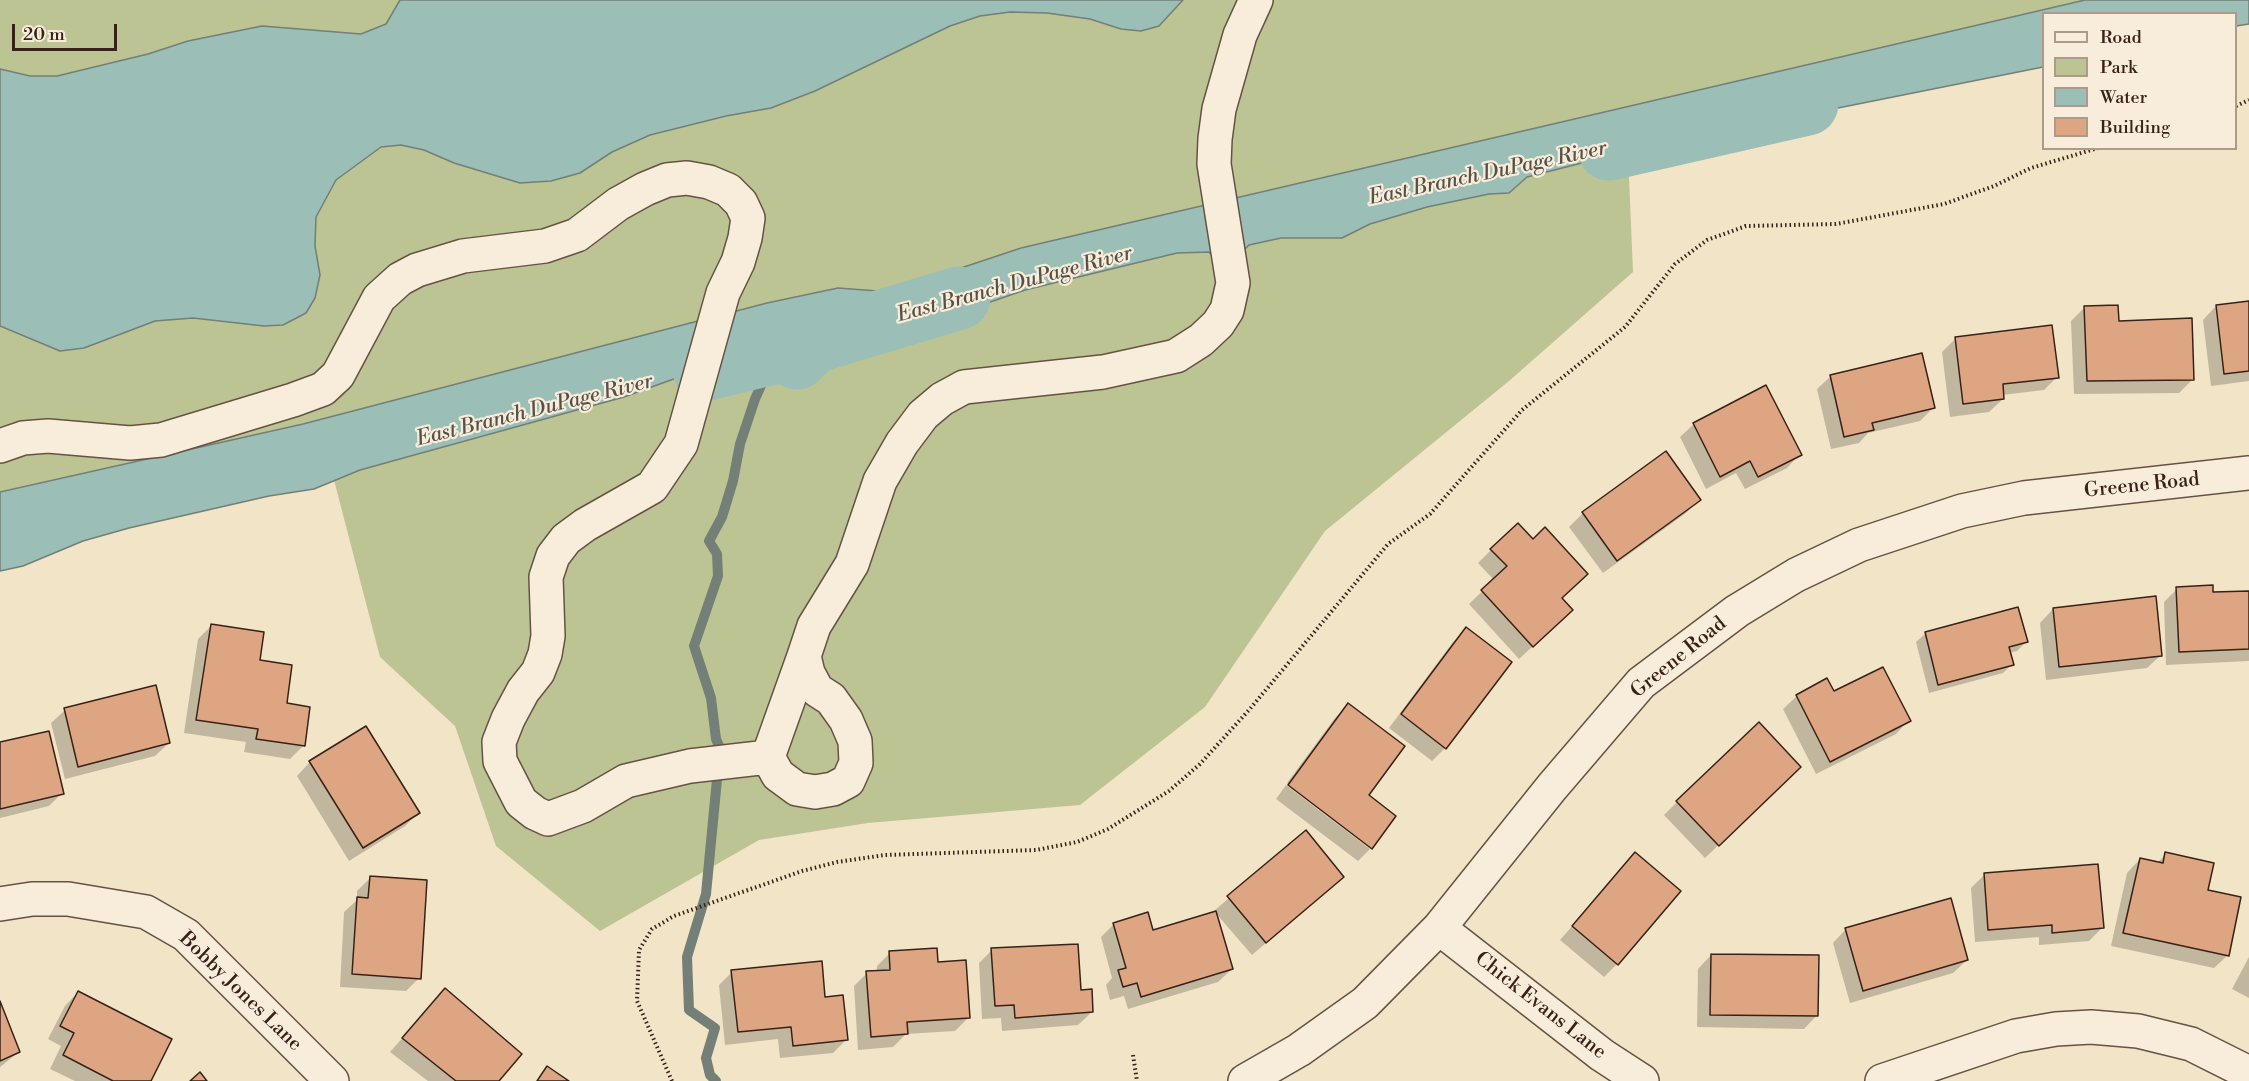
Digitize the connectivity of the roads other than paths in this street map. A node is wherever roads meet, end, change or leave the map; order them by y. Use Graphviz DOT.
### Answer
graph roads {
  1 [pos="1256,0"];
  2 [pos="0,446"];
  3 [pos="2249,473"];
  4 [pos="804,656"];
  5 [pos="754,759"];
  6 [pos="0,904"];
  7 [pos="1439,928"];
  8 [pos="2249,1073"];
  9 [pos="332,1081"];
  10 [pos="1245,1081"];
  11 [pos="1642,1081"];
  12 [pos="1882,1081"];
  1 -- 4 [label="street"];
  2 -- 5 [label="street"];
  3 -- 7 [label="street, Greene Road"];
  4 -- 5 [label="street"];
  4 -- 5 [label="street"];
  6 -- 9 [label="street, Bobby Jones Lane"];
  7 -- 10 [label="street, Greene Road"];
  7 -- 11 [label="street, Chick Evans Lane"];
  8 -- 12 [label="street"];
}
